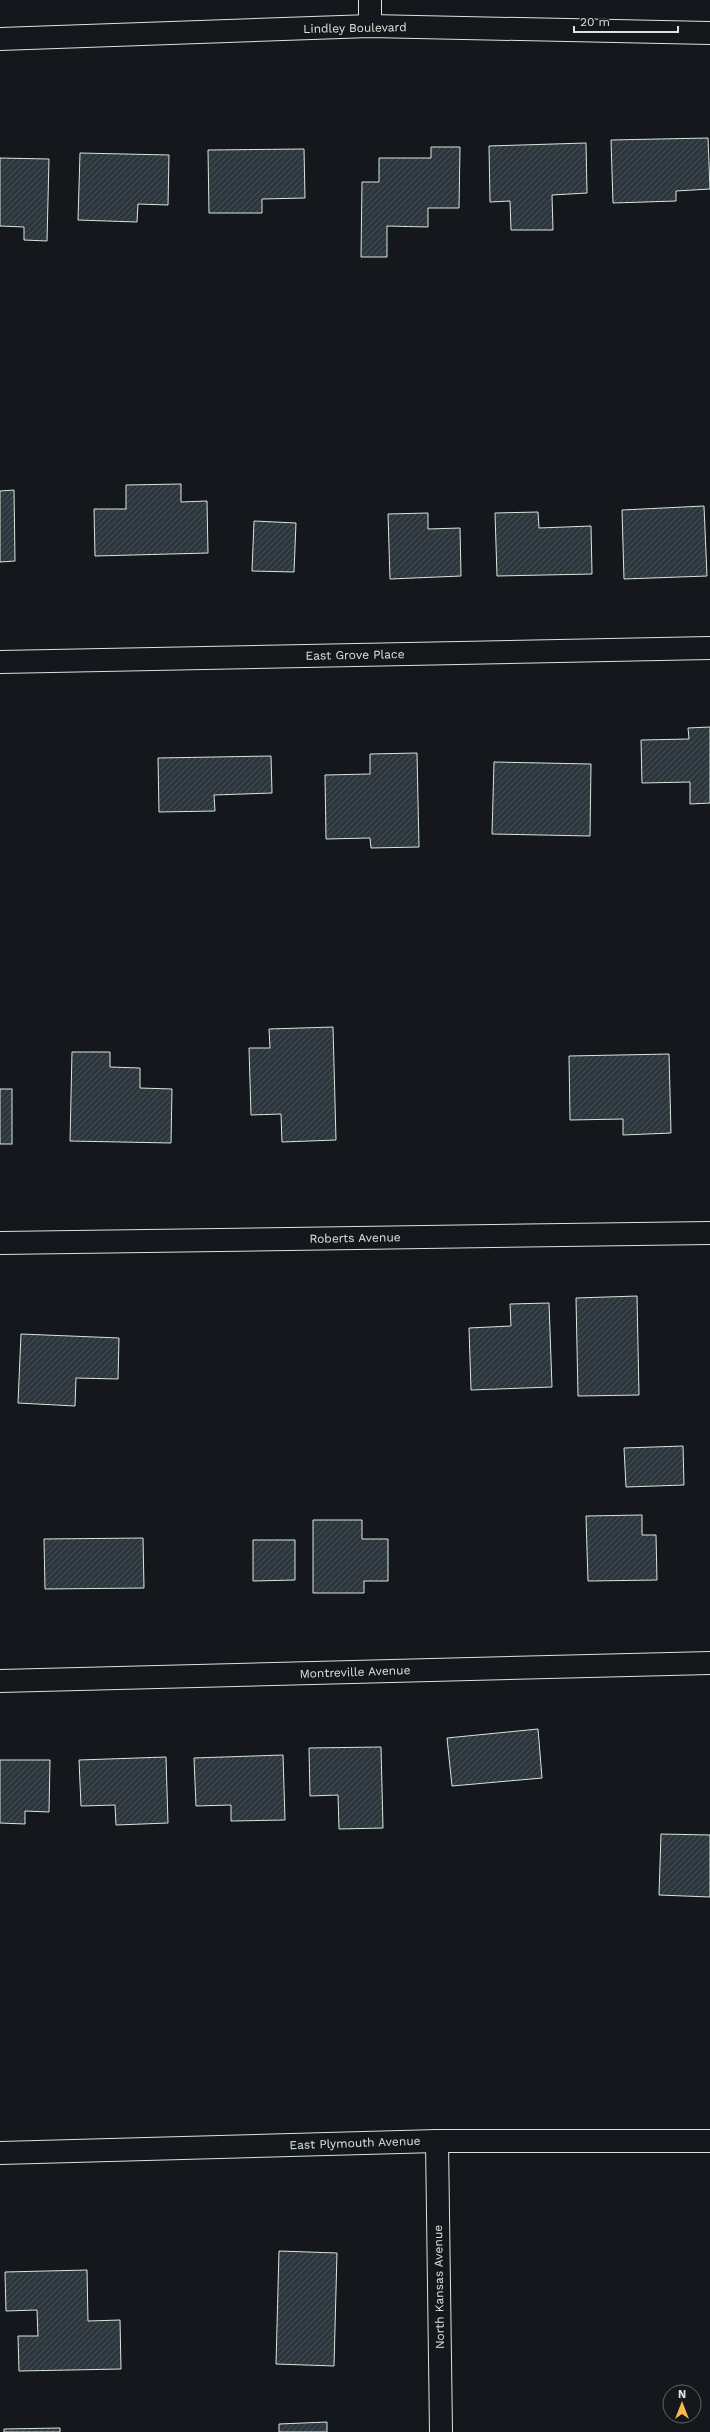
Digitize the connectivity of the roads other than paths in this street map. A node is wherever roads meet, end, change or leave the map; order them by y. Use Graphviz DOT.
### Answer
graph roads {
  1 [pos="370,0"];
  2 [pos="370,26"];
  3 [pos="710,33"];
  4 [pos="0,39"];
  5 [pos="710,648"];
  6 [pos="0,662"];
  7 [pos="710,1233"];
  8 [pos="0,1243"];
  9 [pos="710,1663"];
  10 [pos="0,1681"];
  11 [pos="710,2140"];
  12 [pos="436,2141"];
  13 [pos="0,2152"];
  14 [pos="441,2432"];
  1 -- 2 [label="street"];
  2 -- 3 [label="street, Lindley Boulevard"];
  2 -- 4 [label="street, Lindley Boulevard"];
  5 -- 6 [label="street, East Grove Place"];
  7 -- 8 [label="street, Roberts Avenue"];
  9 -- 10 [label="street, Montreville Avenue"];
  11 -- 12 [label="street, East Plymouth Avenue"];
  12 -- 13 [label="street, East Plymouth Avenue"];
  12 -- 14 [label="street, North Kansas Avenue"];
}
